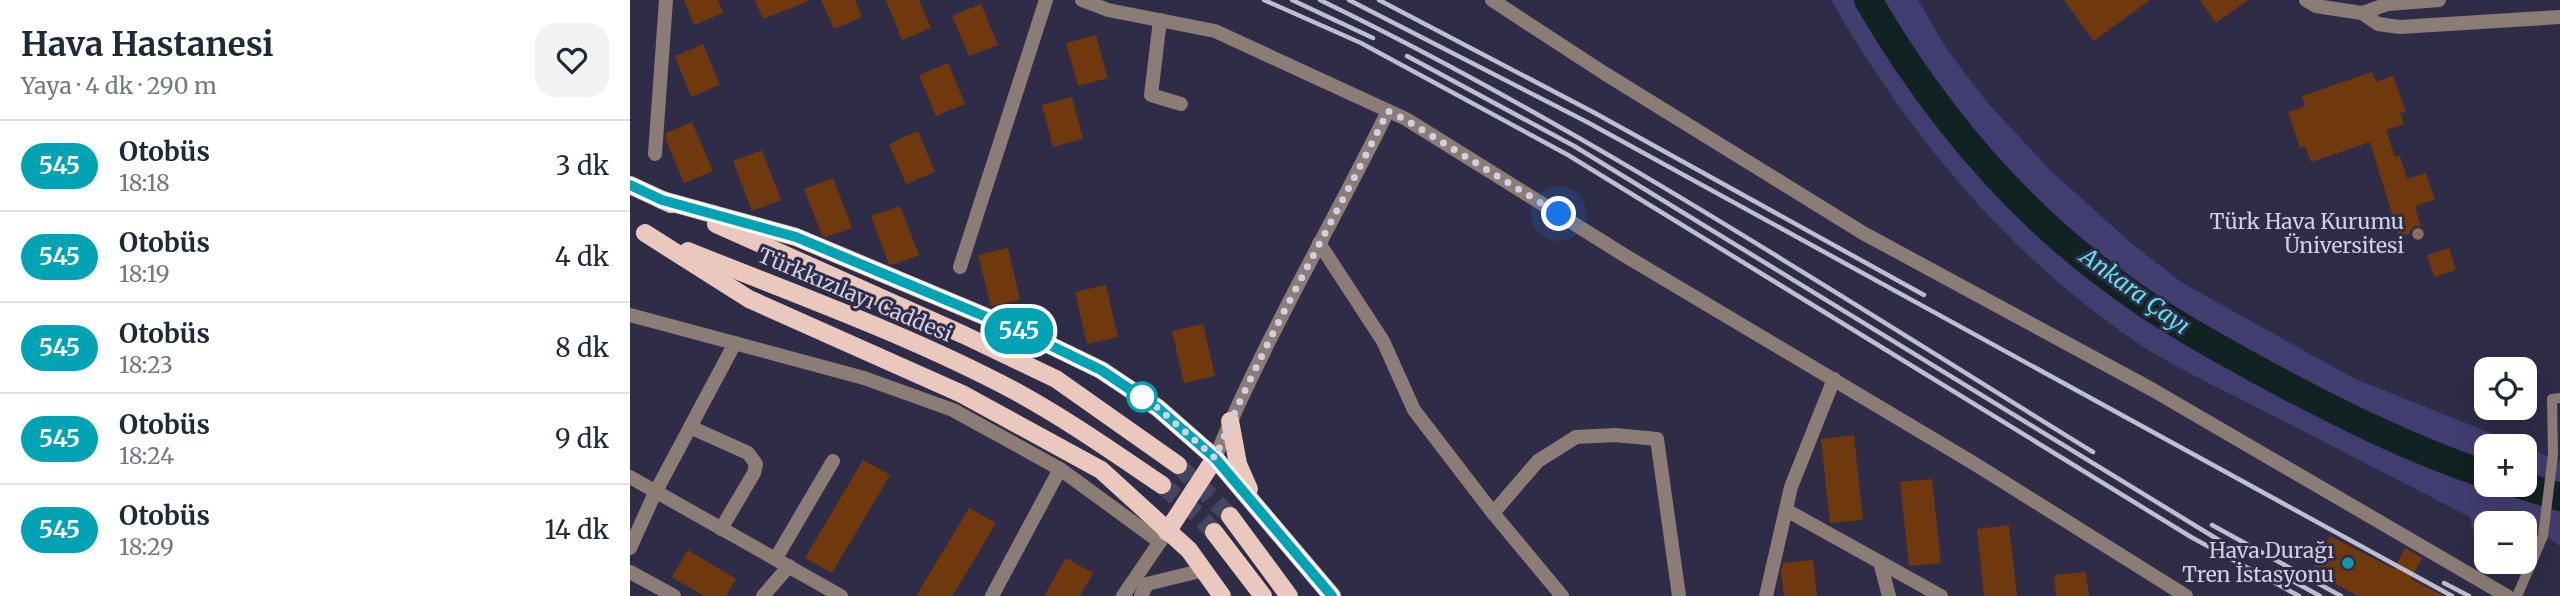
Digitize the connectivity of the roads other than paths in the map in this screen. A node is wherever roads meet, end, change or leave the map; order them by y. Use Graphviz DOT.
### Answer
graph roads {
  1 [pos="666,0"];
  2 [pos="1046,0"];
  3 [pos="1082,0"];
  4 [pos="1492,0"];
  5 [pos="2306,0"];
  6 [pos="2439,0"];
  7 [pos="2362,13"];
  8 [pos="2560,17"];
  9 [pos="1160,20"];
  10 [pos="1181,104"];
  11 [pos="1388,111"];
  12 [pos="655,154"];
  13 [pos="630,185"];
  14 [pos="662,200"];
  15 [pos="638,230"];
  16 [pos="1319,243"];
  17 [pos="960,267"];
  18 [pos="630,315"];
  19 [pos="735,343"];
  20 [pos="1833,379"];
  21 [pos="2560,398"];
  22 [pos="1230,421"];
  23 [pos="690,428"];
  24 [pos="1215,458"];
  25 [pos="832,461"];
  26 [pos="1178,465"];
  27 [pos="1059,469"];
  28 [pos="630,477"];
  29 [pos="1162,485"];
  30 [pos="655,493"];
  31 [pos="1254,502"];
  32 [pos="1786,510"];
  33 [pos="1493,513"];
  34 [pos="1230,516"];
  35 [pos="720,529"];
  36 [pos="1214,532"];
  37 [pos="1163,537"];
  38 [pos="630,548"];
  39 [pos="783,562"];
  40 [pos="1880,562"];
  41 [pos="1203,570"];
  42 [pos="630,572"];
  43 [pos="674,596"];
  44 [pos="763,596"];
  45 [pos="842,596"];
  46 [pos="992,596"];
  47 [pos="1123,596"];
  48 [pos="1140,596"];
  49 [pos="1222,596"];
  50 [pos="1263,596"];
  51 [pos="1289,596"];
  52 [pos="1332,596"];
  53 [pos="1562,596"];
  54 [pos="1679,596"];
  55 [pos="1766,596"];
  56 [pos="1889,596"];
  57 [pos="1941,596"];
  58 [pos="2186,596"];
  59 [pos="2507,596"];
  60 [pos="2517,596"];
  1 -- 12 [label="street"];
  2 -- 17 [label="street"];
  3 -- 9 [label="street"];
  4 -- 59 [label="street"];
  5 -- 7 [label="street"];
  6 -- 7 [label="street"];
  7 -- 8 [label="street"];
  9 -- 10 [label="street"];
  9 -- 11 [label="street"];
  11 -- 16 [label="street"];
  11 -- 20 [label="street"];
  13 -- 14 [label="main road, Türkkızılayı Caddesi"];
  14 -- 24 [label="main road"];
  14 -- 26 [label="main road, Türkkızılayı Caddesi"];
  15 -- 29 [label="main road, Türkkızılayı Caddesi"];
  15 -- 37 [label="main road"];
  16 -- 22 [label="street"];
  16 -- 33 [label="street"];
  18 -- 19 [label="street"];
  19 -- 23 [label="street"];
  19 -- 27 [label="street"];
  20 -- 32 [label="street"];
  20 -- 58 [label="street"];
  21 -- 60 [label="street"];
  22 -- 24 [label="street"];
  22 -- 31 [label="main road"];
  23 -- 30 [label="street"];
  23 -- 35 [label="street"];
  24 -- 31 [label="main road"];
  24 -- 37 [label="main road"];
  25 -- 39 [label="street"];
  27 -- 37 [label="street"];
  27 -- 46 [label="street"];
  28 -- 30 [label="street"];
  30 -- 35 [label="street"];
  30 -- 38 [label="street"];
  31 -- 52 [label="main road"];
  32 -- 40 [label="street"];
  32 -- 55 [label="street"];
  33 -- 53 [label="street"];
  33 -- 54 [label="street"];
  34 -- 51 [label="main road"];
  35 -- 39 [label="street"];
  36 -- 50 [label="main road"];
  37 -- 41 [label="main road"];
  37 -- 47 [label="street"];
  39 -- 44 [label="street"];
  39 -- 45 [label="street"];
  40 -- 56 [label="street"];
  40 -- 57 [label="street"];
  41 -- 48 [label="street"];
  41 -- 49 [label="main road"];
  42 -- 43 [label="street"];
}
